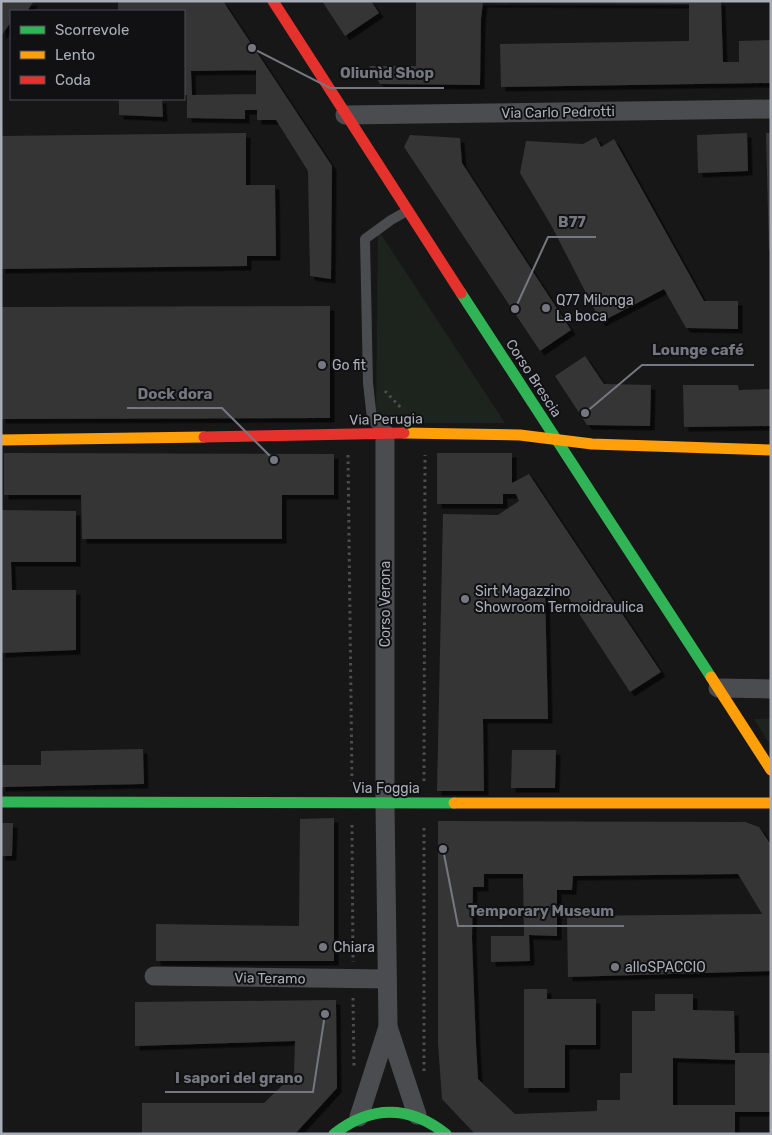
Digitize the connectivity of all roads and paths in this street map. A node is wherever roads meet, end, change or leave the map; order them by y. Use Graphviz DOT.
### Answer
graph roads {
  1 [pos="273,1"];
  2 [pos="771,109"];
  3 [pos="345,115"];
  4 [pos="407,210"];
  5 [pos="381,387"];
  6 [pos="424,433"];
  7 [pos="385,434"];
  8 [pos="555,439"];
  9 [pos="1,440"];
  10 [pos="771,450"];
  11 [pos="718,688"];
  12 [pos="771,689"];
  13 [pos="771,770"];
  14 [pos="1,802"];
  15 [pos="385,803"];
  16 [pos="771,803"];
  17 [pos="154,976"];
  18 [pos="386,979"];
  19 [pos="388,1027"];
  20 [pos="416,1115"];
  21 [pos="359,1117"];
  22 [pos="334,1134"];
  23 [pos="446,1134"];
  1 -- 3 [label="street, Corso Brescia"];
  2 -- 3 [label="street, Via Carlo Pedrotti"];
  3 -- 4 [label="street, Corso Brescia"];
  4 -- 7 [label="lane"];
  4 -- 8 [label="street, Corso Brescia"];
  5 -- 6 [label="path"];
  6 -- 7 [label="street, Via Perugia"];
  6 -- 8 [label="street, Via Perugia"];
  7 -- 9 [label="street, Via Perugia"];
  7 -- 15 [label="street, Corso Verona"];
  8 -- 10 [label="street, Via Perugia"];
  8 -- 11 [label="street, Corso Brescia"];
  11 -- 12 [label="street"];
  11 -- 13 [label="street, Corso Brescia"];
  14 -- 15 [label="street, Via Foggia"];
  15 -- 16 [label="street, Via Foggia"];
  15 -- 18 [label="street, Corso Verona"];
  17 -- 18 [label="street, Via Teramo"];
  18 -- 19 [label="street, Corso Verona"];
  19 -- 20 [label="street, Corso Verona"];
  19 -- 21 [label="street, Corso Verona"];
  20 -- 21 [label="street"];
  20 -- 23 [label="street"];
  21 -- 22 [label="street"];
}
